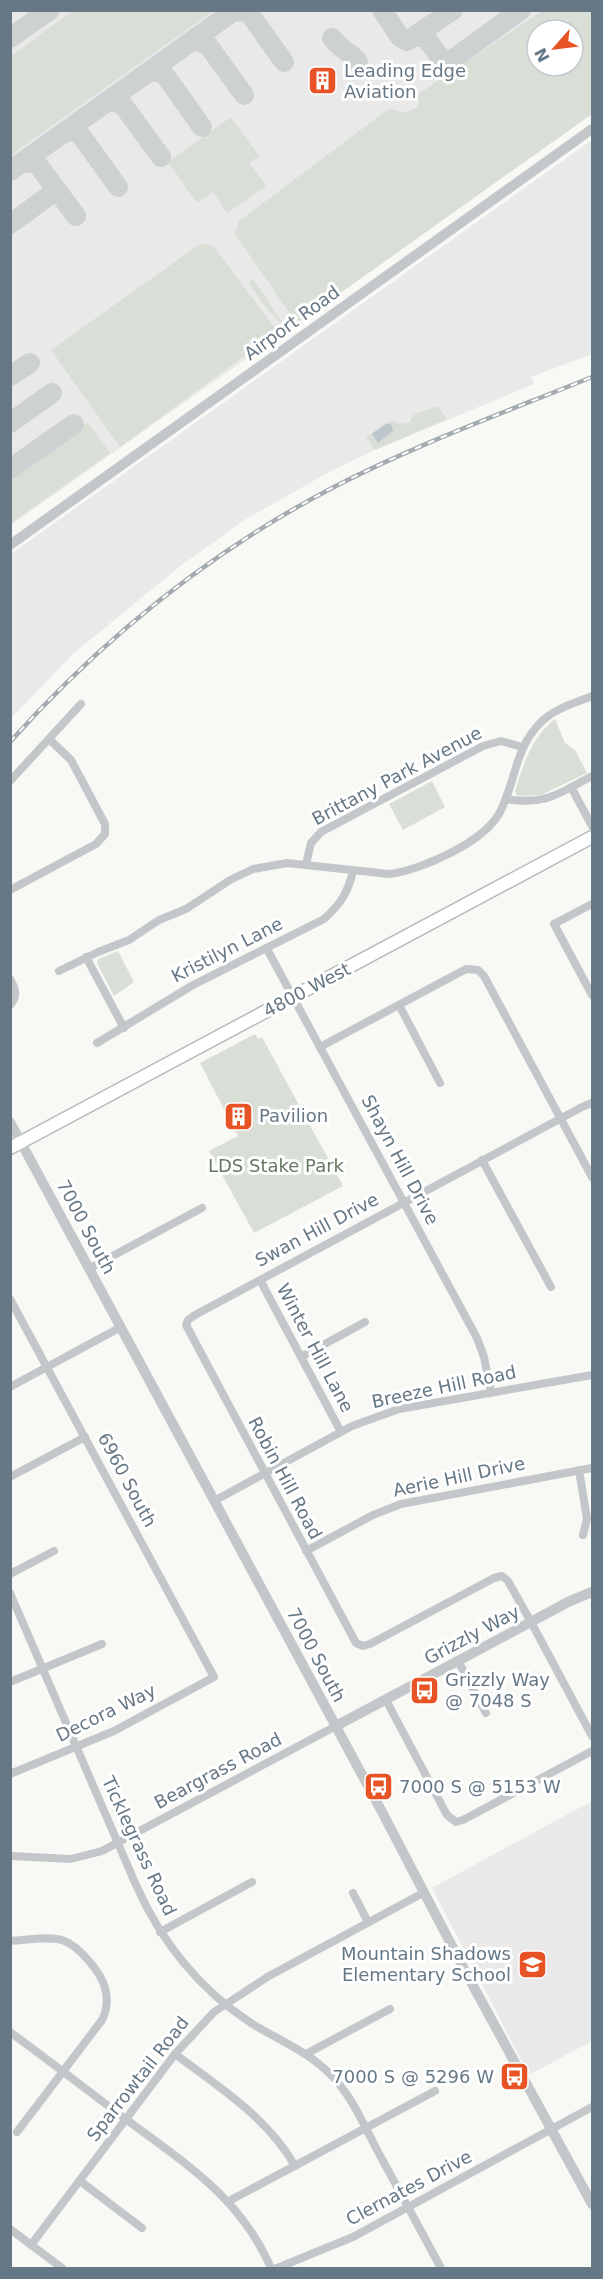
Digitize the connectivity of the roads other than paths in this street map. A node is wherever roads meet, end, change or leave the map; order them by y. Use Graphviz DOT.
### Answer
graph roads {
  1 [pos="592,129"];
  2 [pos="10,545"];
  3 [pos="592,696"];
  4 [pos="81,704"];
  5 [pos="49,739"];
  6 [pos="522,747"];
  7 [pos="592,776"];
  8 [pos="10,781"];
  9 [pos="571,787"];
  10 [pos="506,799"];
  11 [pos="592,826"];
  12 [pos="592,837"];
  13 [pos="306,864"];
  14 [pos="353,871"];
  15 [pos="10,890"];
  16 [pos="592,904"];
  17 [pos="267,949"];
  18 [pos="86,957"];
  19 [pos="59,971"];
  20 [pos="10,979"];
  21 [pos="592,995"];
  22 [pos="293,998"];
  23 [pos="10,1005"];
  24 [pos="399,1005"];
  25 [pos="124,1028"];
  26 [pos="97,1043"];
  27 [pos="320,1047"];
  28 [pos="440,1083"];
  29 [pos="592,1103"];
  30 [pos="561,1118"];
  31 [pos="10,1122"];
  32 [pos="16,1145"];
  33 [pos="482,1160"];
  34 [pos="592,1177"];
  35 [pos="404,1202"];
  36 [pos="202,1208"];
  37 [pos="90,1268"];
  38 [pos="260,1280"];
  39 [pos="551,1287"];
  40 [pos="10,1299"];
  41 [pos="365,1322"];
  42 [pos="186,1323"];
  43 [pos="121,1327"];
  44 [pos="301,1357"];
  45 [pos="47,1367"];
  46 [pos="592,1375"];
  47 [pos="10,1387"];
  48 [pos="491,1392"];
  49 [pos="341,1432"];
  50 [pos="85,1437"];
  51 [pos="592,1468"];
  52 [pos="579,1470"];
  53 [pos="264,1474"];
  54 [pos="10,1477"];
  55 [pos="214,1501"];
  56 [pos="583,1535"];
  57 [pos="54,1551"];
  58 [pos="306,1551"];
  59 [pos="10,1574"];
  60 [pos="592,1592"];
  61 [pos="10,1593"];
  62 [pos="531,1622"];
  63 [pos="102,1644"];
  64 [pos="458,1661"];
  65 [pos="43,1668"];
  66 [pos="214,1677"];
  67 [pos="10,1682"];
  68 [pos="386,1700"];
  69 [pos="486,1713"];
  70 [pos="336,1726"];
  71 [pos="592,1736"];
  72 [pos="77,1748"];
  73 [pos="592,1751"];
  74 [pos="10,1774"];
  75 [pos="118,1844"];
  76 [pos="10,1856"];
  77 [pos="252,1882"];
  78 [pos="353,1893"];
  79 [pos="423,1893"];
  80 [pos="368,1922"];
  81 [pos="160,1932"];
  82 [pos="10,1941"];
  83 [pos="225,2004"];
  84 [pos="390,2009"];
  85 [pos="10,2032"];
  86 [pos="176,2054"];
  87 [pos="306,2054"];
  88 [pos="62,2071"];
  89 [pos="435,2091"];
  90 [pos="592,2107"];
  91 [pos="126,2119"];
  92 [pos="365,2128"];
  93 [pos="552,2129"];
  94 [pos="17,2132"];
  95 [pos="295,2166"];
  96 [pos="80,2181"];
  97 [pos="229,2201"];
  98 [pos="592,2204"];
  99 [pos="408,2207"];
  100 [pos="141,2228"];
  101 [pos="10,2229"];
  102 [pos="31,2245"];
  103 [pos="62,2268"];
  104 [pos="271,2268"];
  105 [pos="277,2268"];
  106 [pos="441,2268"];
  1 -- 2 [label="street, Airport Road"];
  3 -- 6 [label="street"];
  4 -- 5 [label="street"];
  5 -- 8 [label="street"];
  5 -- 15 [label="street"];
  6 -- 10 [label="street"];
  6 -- 13 [label="street, Brittany Park Avenue"];
  7 -- 9 [label="street"];
  9 -- 10 [label="street"];
  9 -- 11 [label="street"];
  10 -- 14 [label="street"];
  12 -- 22 [label="main road, 4800 West"];
  13 -- 14 [label="street"];
  13 -- 18 [label="street"];
  14 -- 17 [label="street, Kristilyn Lane"];
  16 -- 21 [label="street"];
  17 -- 22 [label="street, Shayn Hill Drive"];
  17 -- 25 [label="street, Kristilyn Lane"];
  18 -- 19 [label="street"];
  18 -- 25 [label="street"];
  20 -- 23 [label="street"];
  22 -- 27 [label="street, Shayn Hill Drive"];
  22 -- 32 [label="main road, 4800 West"];
  24 -- 27 [label="street"];
  24 -- 28 [label="street"];
  24 -- 30 [label="street"];
  25 -- 26 [label="street, Kristilyn Lane"];
  27 -- 35 [label="street, Shayn Hill Drive"];
  29 -- 30 [label="street, Swan Hill Drive"];
  30 -- 33 [label="street, Swan Hill Drive"];
  30 -- 34 [label="street"];
  31 -- 32 [label="street, 7000 South"];
  32 -- 37 [label="street, 7000 South"];
  33 -- 35 [label="street, Swan Hill Drive"];
  33 -- 39 [label="street"];
  35 -- 38 [label="street, Swan Hill Drive"];
  35 -- 48 [label="street, Shayn Hill Drive"];
  36 -- 37 [label="street"];
  37 -- 43 [label="street, 7000 South"];
  38 -- 42 [label="street, Swan Hill Drive"];
  38 -- 44 [label="street, Winter Hill Lane"];
  40 -- 45 [label="street, 6960 South"];
  41 -- 44 [label="street"];
  42 -- 53 [label="street, Robin Hill Road"];
  43 -- 45 [label="street"];
  43 -- 55 [label="street, 7000 South"];
  44 -- 49 [label="street, Winter Hill Lane"];
  45 -- 47 [label="street"];
  45 -- 50 [label="street, 6960 South"];
  46 -- 48 [label="street, Breeze Hill Road"];
  48 -- 49 [label="street, Breeze Hill Road"];
  49 -- 53 [label="street, Breeze Hill Road"];
  50 -- 54 [label="street"];
  50 -- 66 [label="street, 6960 South"];
  51 -- 52 [label="street, Aerie Hill Drive"];
  52 -- 56 [label="street"];
  52 -- 58 [label="street, Aerie Hill Drive"];
  53 -- 55 [label="street, Breeze Hill Road"];
  53 -- 58 [label="street, Robin Hill Road"];
  55 -- 70 [label="street, 7000 South"];
  57 -- 59 [label="street"];
  58 -- 62 [label="street, Robin Hill Road"];
  60 -- 62 [label="street, Grizzly Way"];
  61 -- 65 [label="street, Ticklegrass Road"];
  62 -- 64 [label="street, Grizzly Way"];
  62 -- 71 [label="street"];
  63 -- 65 [label="street"];
  64 -- 68 [label="street, Grizzly Way"];
  64 -- 69 [label="street"];
  65 -- 67 [label="street"];
  65 -- 72 [label="street, Ticklegrass Road"];
  66 -- 72 [label="street, Decora Way"];
  68 -- 70 [label="street, Grizzly Way"];
  68 -- 73 [label="street"];
  70 -- 75 [label="street, Beargrass Road"];
  70 -- 79 [label="street, 7000 South"];
  72 -- 74 [label="street, Decora Way"];
  72 -- 75 [label="street, Ticklegrass Road"];
  75 -- 76 [label="street, Beargrass Road"];
  75 -- 81 [label="street, Ticklegrass Road"];
  77 -- 81 [label="street"];
  78 -- 80 [label="street"];
  79 -- 80 [label="street, Sparrowtail Road"];
  79 -- 93 [label="street, 7000 South"];
  80 -- 83 [label="street, Sparrowtail Road"];
  81 -- 83 [label="street, Ticklegrass Road"];
  82 -- 88 [label="street"];
  83 -- 86 [label="street, Sparrowtail Road"];
  83 -- 87 [label="street, Ticklegrass Road"];
  84 -- 87 [label="street"];
  85 -- 88 [label="street"];
  86 -- 91 [label="street, Sparrowtail Road"];
  86 -- 95 [label="street"];
  87 -- 92 [label="street, Ticklegrass Road"];
  88 -- 91 [label="street"];
  88 -- 94 [label="street"];
  89 -- 92 [label="street"];
  90 -- 93 [label="street, Clernates Drive"];
  91 -- 96 [label="street, Sparrowtail Road"];
  91 -- 97 [label="street"];
  92 -- 95 [label="street"];
  92 -- 99 [label="street, Ticklegrass Road"];
  93 -- 98 [label="street, 7000 South"];
  93 -- 99 [label="street, Clernates Drive"];
  95 -- 97 [label="street"];
  96 -- 100 [label="street"];
  96 -- 102 [label="street, Sparrowtail Road"];
  97 -- 104 [label="street"];
  99 -- 105 [label="street, Clernates Drive"];
  99 -- 106 [label="street, Ticklegrass Road"];
  101 -- 102 [label="street"];
  102 -- 103 [label="street"];
}
